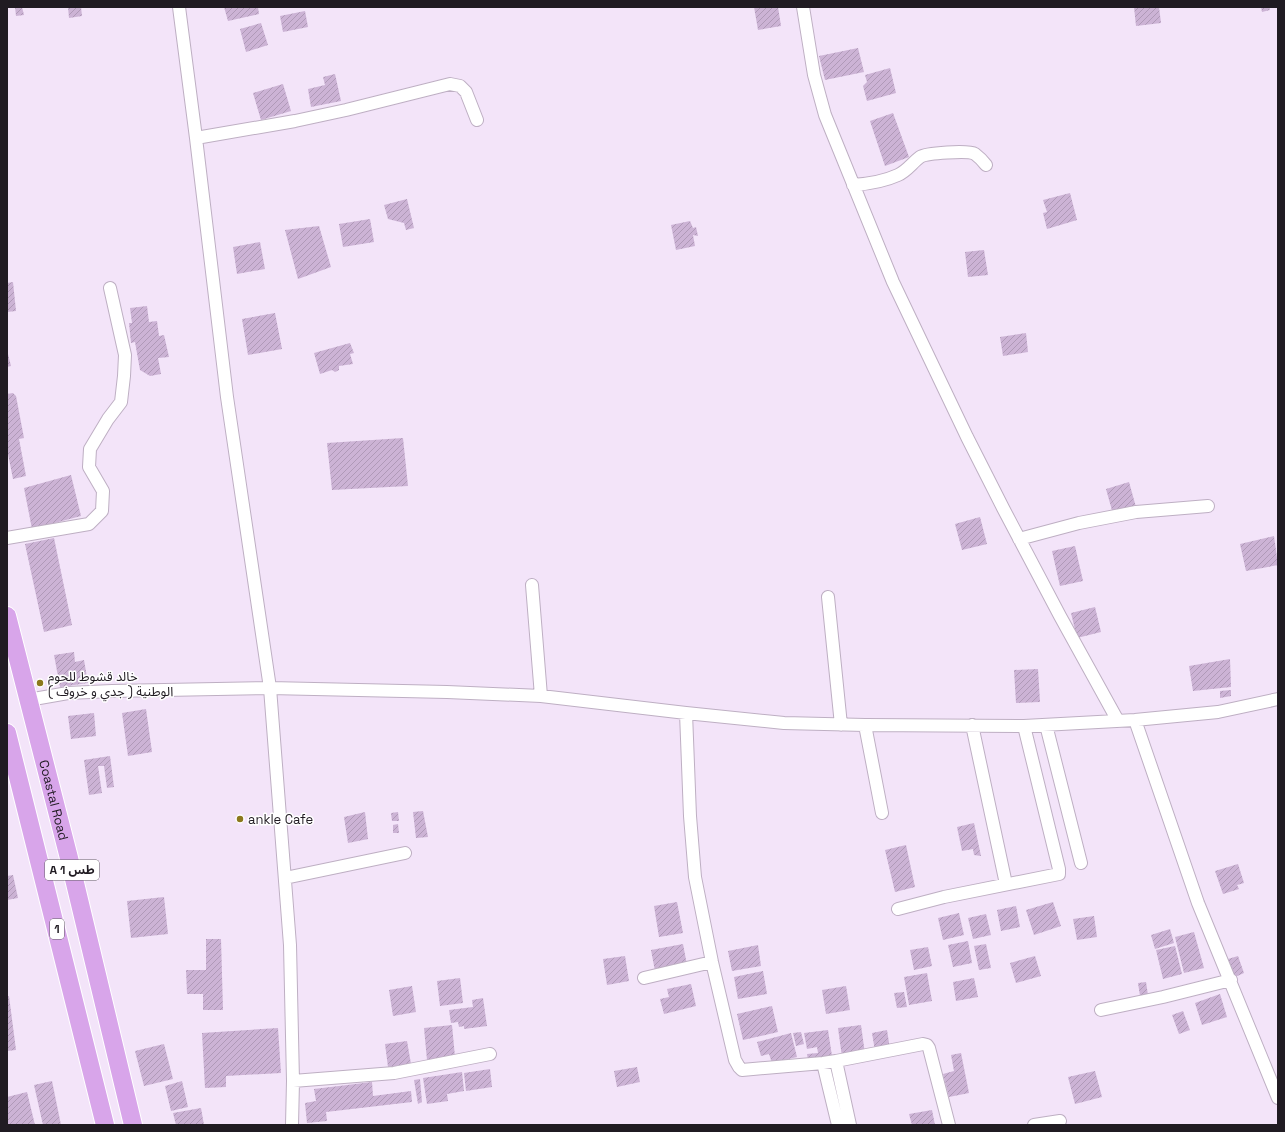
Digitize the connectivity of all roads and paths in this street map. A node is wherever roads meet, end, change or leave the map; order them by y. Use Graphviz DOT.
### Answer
graph roads {
  1 [pos="178,7"];
  2 [pos="803,7"];
  3 [pos="477,120"];
  4 [pos="196,138"];
  5 [pos="986,165"];
  6 [pos="852,185"];
  7 [pos="110,288"];
  8 [pos="1208,506"];
  9 [pos="7,538"];
  10 [pos="1019,539"];
  11 [pos="532,585"];
  12 [pos="828,597"];
  13 [pos="7,616"];
  14 [pos="270,688"];
  15 [pos="541,696"];
  16 [pos="1278,699"];
  17 [pos="28,700"];
  18 [pos="686,713"];
  19 [pos="1135,720"];
  20 [pos="1118,721"];
  21 [pos="841,725"];
  22 [pos="864,725"];
  23 [pos="972,725"];
  24 [pos="1046,725"];
  25 [pos="1024,726"];
  26 [pos="7,733"];
  27 [pos="882,813"];
  28 [pos="405,852"];
  29 [pos="1081,863"];
  30 [pos="285,878"];
  31 [pos="1006,884"];
  32 [pos="898,909"];
  33 [pos="712,962"];
  34 [pos="644,978"];
  35 [pos="1231,980"];
  36 [pos="1101,1010"];
  37 [pos="490,1054"];
  38 [pos="836,1061"];
  39 [pos="824,1063"];
  40 [pos="293,1081"];
  41 [pos="1278,1098"];
  42 [pos="1060,1121"];
  43 [pos="105,1125"];
  44 [pos="134,1125"];
  45 [pos="292,1125"];
  46 [pos="838,1125"];
  47 [pos="850,1125"];
  48 [pos="949,1125"];
  49 [pos="1034,1125"];
  1 -- 4 [label="street"];
  2 -- 6 [label="street"];
  3 -- 4 [label="street"];
  4 -- 14 [label="street"];
  5 -- 6 [label="street"];
  6 -- 10 [label="street"];
  7 -- 9 [label="street"];
  8 -- 10 [label="street"];
  10 -- 20 [label="street"];
  11 -- 15 [label="street"];
  12 -- 21 [label="street"];
  13 -- 17 [label="highway, Coastal Road / A 1 طس"];
  14 -- 15 [label="street"];
  14 -- 17 [label="street"];
  14 -- 30 [label="street"];
  15 -- 18 [label="street"];
  16 -- 19 [label="street"];
  17 -- 44 [label="highway, Coastal Road / A 1 طس"];
  18 -- 21 [label="street"];
  18 -- 33 [label="street"];
  19 -- 20 [label="street"];
  19 -- 35 [label="street"];
  20 -- 24 [label="street"];
  21 -- 22 [label="street"];
  22 -- 23 [label="street"];
  22 -- 27 [label="street"];
  23 -- 25 [label="street"];
  23 -- 31 [label="street"];
  24 -- 25 [label="street"];
  24 -- 29 [label="street"];
  25 -- 31 [label="street"];
  26 -- 43 [label="highway, 1"];
  28 -- 30 [label="street"];
  30 -- 40 [label="street"];
  31 -- 32 [label="street"];
  33 -- 34 [label="street"];
  33 -- 39 [label="street"];
  35 -- 36 [label="street"];
  35 -- 41 [label="street"];
  37 -- 40 [label="street"];
  38 -- 39 [label="street"];
  38 -- 47 [label="street"];
  38 -- 48 [label="street"];
  39 -- 46 [label="street"];
  40 -- 45 [label="street"];
  42 -- 49 [label="street"];
}
